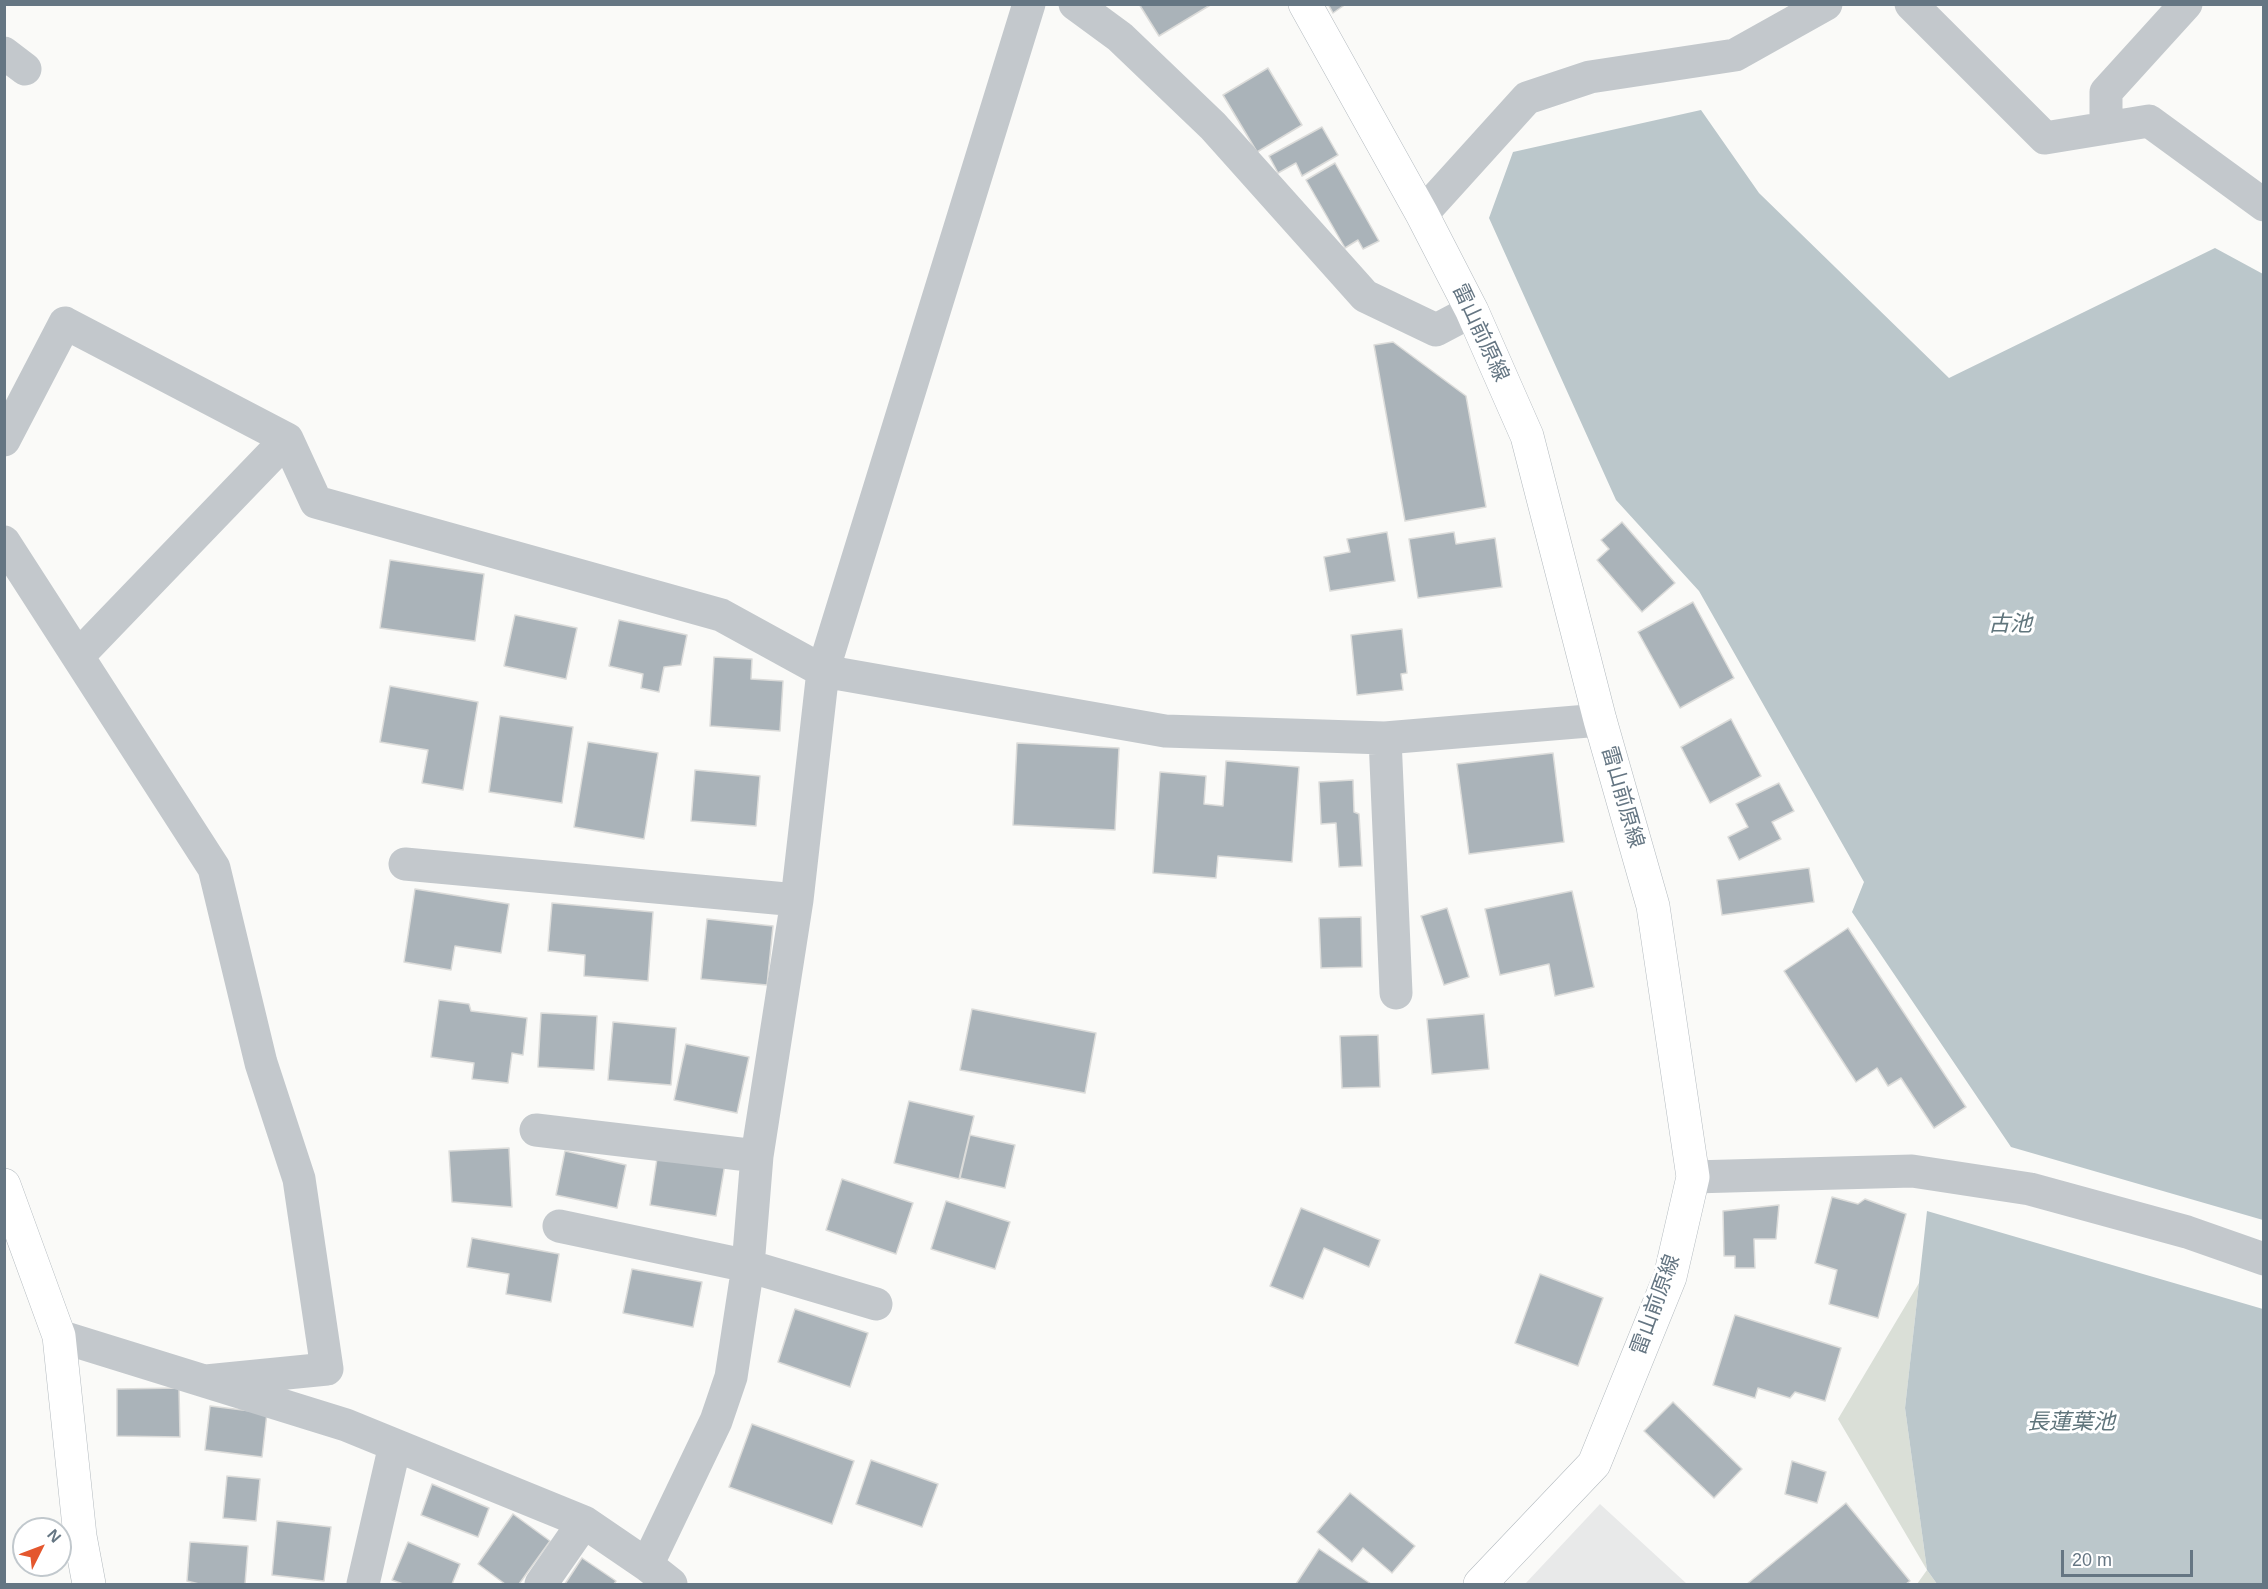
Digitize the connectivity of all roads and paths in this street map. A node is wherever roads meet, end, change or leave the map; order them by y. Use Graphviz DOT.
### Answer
graph roads {
  1 [pos="1029,4"];
  2 [pos="1075,4"];
  3 [pos="1305,4"];
  4 [pos="1826,4"];
  5 [pos="1911,4"];
  6 [pos="2186,4"];
  7 [pos="2106,128"];
  8 [pos="2264,205"];
  9 [pos="1422,214"];
  10 [pos="1472,311"];
  11 [pos="287,439"];
  12 [pos="4,440"];
  13 [pos="4,542"];
  14 [pos="78,656"];
  15 [pos="823,672"];
  16 [pos="1600,720"];
  17 [pos="1385,738"];
  18 [pos="405,864"];
  19 [pos="797,900"];
  20 [pos="1396,993"];
  21 [pos="536,1130"];
  22 [pos="757,1156"];
  23 [pos="1693,1177"];
  24 [pos="4,1185"];
  25 [pos="559,1226"];
  26 [pos="2264,1259"];
  27 [pos="748,1266"];
  28 [pos="876,1304"];
  29 [pos="59,1336"];
  30 [pos="206,1381"];
  31 [pos="395,1445"];
  32 [pos="584,1522"];
  33 [pos="659,1574"];
  34 [pos="89,1584"];
  35 [pos="363,1584"];
  36 [pos="541,1584"];
  37 [pos="1480,1584"];
  1 -- 15 [label="street"];
  2 -- 10 [label="street"];
  3 -- 9 [label="main road, 雷山前原線"];
  4 -- 9 [label="street"];
  5 -- 7 [label="street"];
  6 -- 7 [label="street"];
  7 -- 8 [label="street"];
  9 -- 10 [label="main road, 雷山前原線"];
  10 -- 16 [label="main road, 雷山前原線"];
  11 -- 12 [label="street"];
  11 -- 14 [label="street"];
  11 -- 15 [label="street"];
  13 -- 14 [label="street"];
  14 -- 30 [label="street"];
  15 -- 17 [label="street"];
  15 -- 19 [label="street"];
  16 -- 17 [label="street"];
  16 -- 23 [label="main road, 雷山前原線"];
  17 -- 20 [label="street"];
  18 -- 19 [label="street"];
  19 -- 22 [label="street"];
  21 -- 22 [label="street"];
  22 -- 27 [label="street"];
  23 -- 26 [label="street"];
  23 -- 37 [label="main road, 雷山前原線"];
  24 -- 29 [label="main road"];
  25 -- 27 [label="street"];
  27 -- 28 [label="street"];
  27 -- 33 [label="street"];
  29 -- 30 [label="street"];
  29 -- 34 [label="main road"];
  30 -- 31 [label="street"];
  31 -- 32 [label="street"];
  31 -- 35 [label="street"];
  32 -- 33 [label="street"];
  32 -- 36 [label="street"];
}
